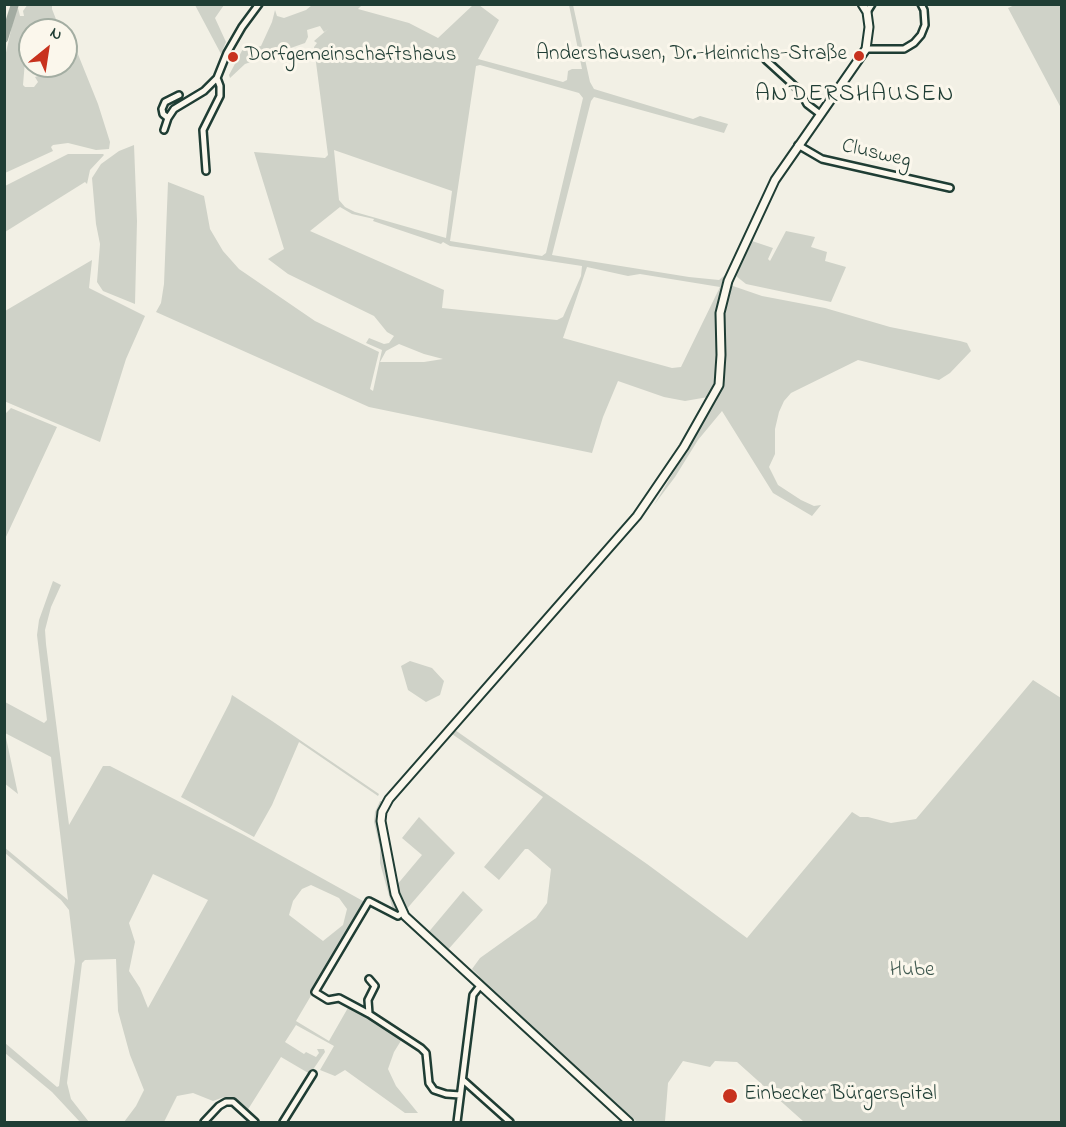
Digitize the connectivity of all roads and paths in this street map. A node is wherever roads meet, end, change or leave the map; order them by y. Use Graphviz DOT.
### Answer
graph roads {
  1 [pos="259,4"];
  2 [pos="862,4"];
  3 [pos="872,4"];
  4 [pos="921,4"];
  5 [pos="867,12"];
  6 [pos="867,49"];
  7 [pos="766,60"];
  8 [pos="217,78"];
  9 [pos="179,95"];
  10 [pos="820,114"];
  11 [pos="168,117"];
  12 [pos="164,130"];
  13 [pos="798,146"];
  14 [pos="206,171"];
  15 [pos="950,189"];
  16 [pos="402,913"];
  17 [pos="369,979"];
  18 [pos="480,986"];
  19 [pos="369,1014"];
  20 [pos="313,1074"];
  21 [pos="463,1080"];
  22 [pos="460,1095"];
  23 [pos="204,1122"];
  24 [pos="255,1122"];
  25 [pos="283,1122"];
  26 [pos="457,1122"];
  27 [pos="510,1122"];
  28 [pos="629,1122"];
  1 -- 8 [label="street"];
  2 -- 5 [label="street"];
  3 -- 5 [label="street"];
  4 -- 6 [label="street"];
  5 -- 6 [label="street"];
  6 -- 10 [label="street"];
  7 -- 10 [label="street"];
  8 -- 11 [label="street"];
  8 -- 14 [label="street"];
  9 -- 11 [label="street"];
  10 -- 13 [label="street"];
  11 -- 12 [label="street"];
  13 -- 15 [label="street, Clusweg"];
  13 -- 16 [label="street"];
  16 -- 18 [label="street"];
  16 -- 19 [label="street"];
  17 -- 19 [label="street"];
  18 -- 21 [label="street"];
  18 -- 28 [label="street"];
  19 -- 22 [label="street"];
  20 -- 25 [label="street"];
  21 -- 22 [label="street"];
  21 -- 27 [label="street"];
  22 -- 26 [label="street"];
  23 -- 24 [label="street"];
}
